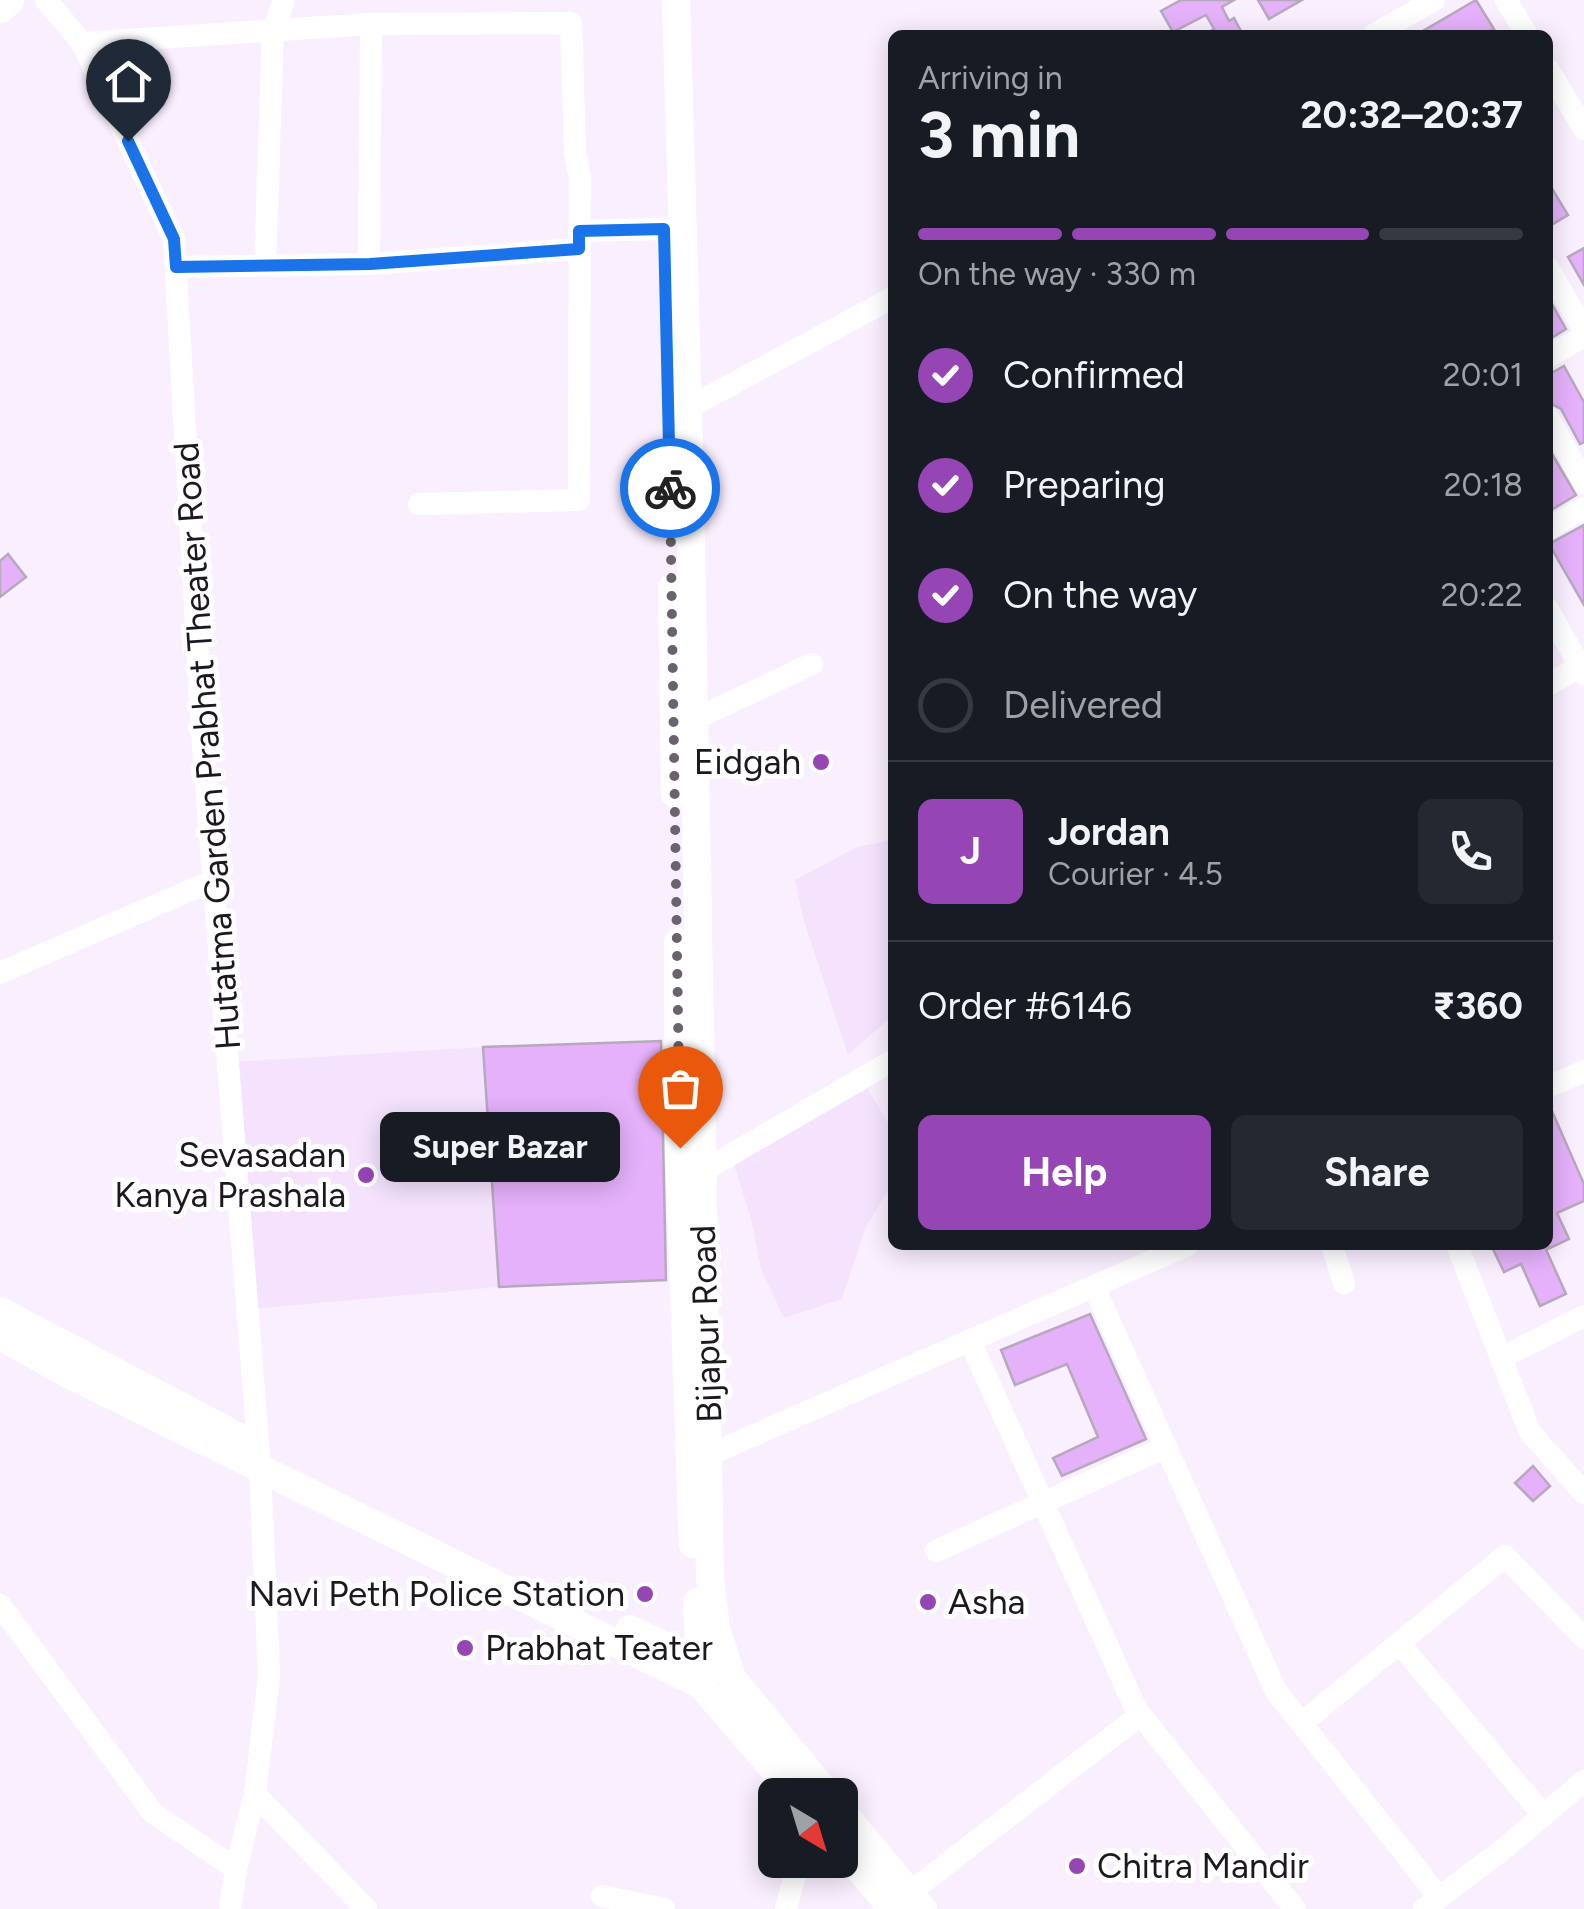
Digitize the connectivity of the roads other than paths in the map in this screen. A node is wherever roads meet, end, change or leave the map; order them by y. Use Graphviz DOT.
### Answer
graph roads {
  1 [pos="8,0"];
  2 [pos="46,0"];
  3 [pos="284,0"];
  4 [pos="657,0"];
  5 [pos="676,0"];
  6 [pos="1434,0"];
  7 [pos="1506,0"];
  8 [pos="0,8"];
  9 [pos="371,24"];
  10 [pos="1407,27"];
  11 [pos="1524,30"];
  12 [pos="273,31"];
  13 [pos="82,43"];
  14 [pos="1553,76"];
  15 [pos="1580,114"];
  16 [pos="664,229"];
  17 [pos="579,240"];
  18 [pos="370,264"];
  19 [pos="265,266"];
  20 [pos="176,267"];
  21 [pos="1553,277"];
  22 [pos="888,300"];
  23 [pos="1584,333"];
  24 [pos="1553,354"];
  25 [pos="688,408"];
  26 [pos="1553,426"];
  27 [pos="1584,483"];
  28 [pos="419,504"];
  29 [pos="1584,508"];
  30 [pos="1553,526"];
  31 [pos="1553,617"];
  32 [pos="812,664"];
  33 [pos="1583,668"];
  34 [pos="1553,683"];
  35 [pos="693,720"];
  36 [pos="214,880"];
  37 [pos="0,973"];
  38 [pos="888,1063"];
  39 [pos="1584,1071"];
  40 [pos="1553,1085"];
  41 [pos="691,1172"];
  42 [pos="1177,1250"];
  43 [pos="1334,1250"];
  44 [pos="1459,1250"];
  45 [pos="1344,1283"];
  46 [pos="1094,1286"];
  47 [pos="0,1311"];
  48 [pos="1582,1321"];
  49 [pos="0,1336"];
  50 [pos="970,1341"];
  51 [pos="1501,1358"];
  52 [pos="1166,1447"];
  53 [pos="259,1459"];
  54 [pos="700,1459"];
  55 [pos="1584,1493"];
  56 [pos="1042,1502"];
  57 [pos="936,1551"];
  58 [pos="0,1605"];
  59 [pos="1582,1633"];
  60 [pos="1399,1644"];
  61 [pos="701,1674"];
  62 [pos="732,1678"];
  63 [pos="1140,1715"];
  64 [pos="1302,1724"];
  65 [pos="780,1778"];
  66 [pos="814,1778"];
  67 [pos="1584,1780"];
  68 [pos="256,1794"];
  69 [pos="1543,1815"];
  70 [pos="858,1835"];
  71 [pos="858,1861"];
  72 [pos="236,1868"];
  73 [pos="794,1878"];
  74 [pos="602,1896"];
  75 [pos="1431,1903"];
  76 [pos="908,1904"];
  77 [pos="230,1909"];
  78 [pos="366,1909"];
  79 [pos="664,1909"];
  80 [pos="786,1909"];
  81 [pos="1295,1909"];
  1 -- 8 [label="highway"];
  2 -- 13 [label="street, Hutatma Garden Prabhat Theater Road"];
  3 -- 12 [label="street"];
  4 -- 16 [label="main road"];
  5 -- 25 [label="main road, Bijapur Road"];
  6 -- 10 [label="street"];
  7 -- 11 [label="street"];
  9 -- 12 [label="street"];
  9 -- 17 [label="street"];
  9 -- 18 [label="street"];
  12 -- 13 [label="street"];
  12 -- 19 [label="street"];
  13 -- 20 [label="street, Hutatma Garden Prabhat Theater Road"];
  14 -- 15 [label="street"];
  16 -- 17 [label="street"];
  16 -- 41 [label="main road"];
  17 -- 18 [label="street"];
  17 -- 28 [label="street"];
  18 -- 19 [label="street"];
  19 -- 20 [label="street"];
  20 -- 36 [label="street, Hutatma Garden Prabhat Theater Road"];
  21 -- 23 [label="street"];
  22 -- 25 [label="street"];
  23 -- 24 [label="street"];
  25 -- 35 [label="main road, Bijapur Road"];
  26 -- 27 [label="street"];
  29 -- 30 [label="street"];
  31 -- 33 [label="street"];
  32 -- 35 [label="street"];
  33 -- 34 [label="street"];
  35 -- 41 [label="main road, Bijapur Road"];
  36 -- 37 [label="street"];
  36 -- 53 [label="street, Hutatma Garden Prabhat Theater Road"];
  38 -- 41 [label="street"];
  39 -- 40 [label="street"];
  41 -- 54 [label="main road, Bijapur Road"];
  42 -- 46 [label="street"];
  43 -- 45 [label="street"];
  44 -- 51 [label="street"];
  46 -- 50 [label="street"];
  46 -- 52 [label="street"];
  47 -- 53 [label="main road"];
  48 -- 51 [label="street"];
  49 -- 53 [label="main road"];
  50 -- 54 [label="street"];
  50 -- 56 [label="street"];
  51 -- 55 [label="street"];
  52 -- 56 [label="street"];
  52 -- 64 [label="street"];
  53 -- 61 [label="main road"];
  53 -- 68 [label="street, Hutatma Garden Prabhat Theater Road"];
  54 -- 61 [label="main road"];
  54 -- 62 [label="main road, Bijapur Road"];
  56 -- 57 [label="street"];
  56 -- 63 [label="street"];
  58 -- 72 [label="street"];
  59 -- 60 [label="street"];
  60 -- 64 [label="street"];
  60 -- 69 [label="street"];
  61 -- 62 [label="main road"];
  61 -- 65 [label="main road"];
  62 -- 66 [label="main road"];
  63 -- 76 [label="street"];
  63 -- 81 [label="street"];
  64 -- 75 [label="street"];
  67 -- 69 [label="street"];
  68 -- 72 [label="street, Hutatma Garden Prabhat Theater Road"];
  68 -- 78 [label="street"];
  69 -- 75 [label="street"];
  70 -- 76 [label="main road"];
  71 -- 76 [label="main road"];
  72 -- 77 [label="street, Hutatma Garden Prabhat Theater Road"];
  73 -- 80 [label="street"];
  74 -- 79 [label="street"];
}
